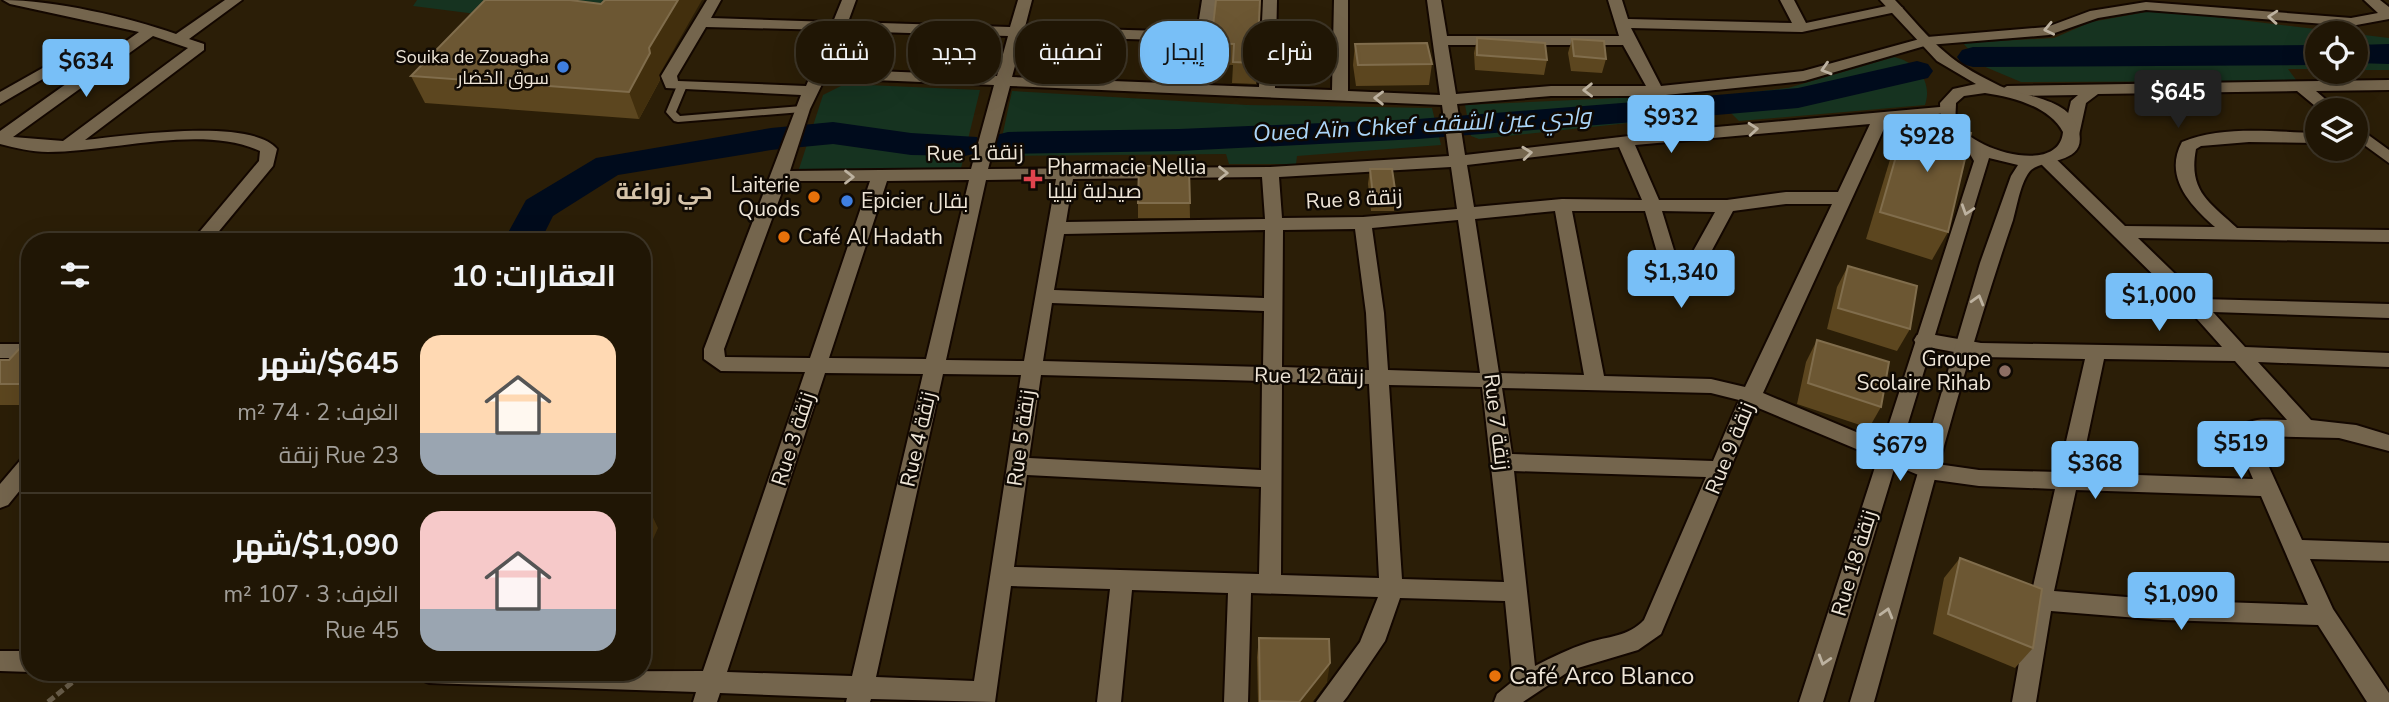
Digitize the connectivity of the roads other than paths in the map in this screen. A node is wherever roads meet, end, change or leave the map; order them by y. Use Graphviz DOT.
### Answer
graph roads {
  1 [pos="10,0"];
  2 [pos="235,0"];
  3 [pos="714,0"];
  4 [pos="849,0"];
  5 [pos="1025,0"];
  6 [pos="1209,0"];
  7 [pos="1270,0"];
  8 [pos="1341,0"];
  9 [pos="1434,0"];
  10 [pos="1615,0"];
  11 [pos="1787,0"];
  12 [pos="2371,0"];
  13 [pos="36,2"];
  14 [pos="1892,4"];
  15 [pos="2389,15"];
  16 [pos="841,21"];
  17 [pos="1020,21"];
  18 [pos="1207,21"];
  19 [pos="701,22"];
  20 [pos="1623,23"];
  21 [pos="796,25"];
  22 [pos="1802,27"];
  23 [pos="894,28"];
  24 [pos="151,30"];
  25 [pos="1015,32"];
  26 [pos="178,39"];
  27 [pos="1628,40"];
  28 [pos="1015,41"];
  29 [pos="1441,41"];
  30 [pos="1927,41"];
  31 [pos="1942,58"];
  32 [pos="55,66"];
  33 [pos="894,76"];
  34 [pos="1002,80"];
  35 [pos="815,84"];
  36 [pos="1198,84"];
  37 [pos="2389,85"];
  38 [pos="2301,87"];
  39 [pos="681,88"];
  40 [pos="1197,90"];
  41 [pos="2004,90"];
  42 [pos="2094,90"];
  43 [pos="812,91"];
  44 [pos="1656,91"];
  45 [pos="1267,94"];
  46 [pos="1340,97"];
  47 [pos="2315,98"];
  48 [pos="0,99"];
  49 [pos="1947,103"];
  50 [pos="1449,108"];
  51 [pos="801,115"];
  52 [pos="1881,118"];
  53 [pos="2071,135"];
  54 [pos="2305,138"];
  55 [pos="0,139"];
  56 [pos="1625,142"];
  57 [pos="2368,142"];
  58 [pos="1971,144"];
  59 [pos="66,146"];
  60 [pos="2389,158"];
  61 [pos="1459,161"];
  62 [pos="2042,161"];
  63 [pos="1270,172"];
  64 [pos="1065,174"];
  65 [pos="780,176"];
  66 [pos="978,176"];
  67 [pos="880,177"];
  68 [pos="1841,198"];
  69 [pos="1562,205"];
  70 [pos="1727,206"];
  71 [pos="1652,208"];
  72 [pos="1468,214"];
  73 [pos="1363,223"];
  74 [pos="1273,225"];
  75 [pos="1058,228"];
  76 [pos="2123,232"];
  77 [pos="208,233"];
  78 [pos="2232,233"];
  79 [pos="2389,236"];
  80 [pos="1044,296"];
  81 [pos="1273,305"];
  82 [pos="2196,305"];
  83 [pos="2389,311"];
  84 [pos="1924,340"];
  85 [pos="1964,349"];
  86 [pos="0,351"];
  87 [pos="21,351"];
  88 [pos="2096,353"];
  89 [pos="2242,354"];
  90 [pos="2389,360"];
  91 [pos="817,366"];
  92 [pos="934,367"];
  93 [pos="1031,368"];
  94 [pos="1271,376"];
  95 [pos="1379,377"];
  96 [pos="1492,381"];
  97 [pos="1595,382"];
  98 [pos="1751,396"];
  99 [pos="2307,429"];
  100 [pos="2389,443"];
  101 [pos="1887,456"];
  102 [pos="1503,462"];
  103 [pos="1017,466"];
  104 [pos="1720,468"];
  105 [pos="1928,471"];
  106 [pos="21,474"];
  107 [pos="1271,479"];
  108 [pos="2069,479"];
  109 [pos="2267,488"];
  110 [pos="0,499"];
  111 [pos="2294,548"];
  112 [pos="2389,552"];
  113 [pos="1002,576"];
  114 [pos="1122,579"];
  115 [pos="1240,584"];
  116 [pos="1270,585"];
  117 [pos="1391,587"];
  118 [pos="1515,592"];
  119 [pos="2041,600"];
  120 [pos="2324,615"];
  121 [pos="0,661"];
  122 [pos="21,662"];
  123 [pos="555,681"];
  124 [pos="1525,685"];
  125 [pos="708,692"];
  126 [pos="860,695"];
  127 [pos="984,697"];
  128 [pos="1109,702"];
  129 [pos="1236,702"];
  130 [pos="1328,702"];
  131 [pos="1506,702"];
  132 [pos="1811,702"];
  133 [pos="1862,702"];
  134 [pos="2024,702"];
  135 [pos="2381,702"];
  1 -- 13 [label="street"];
  2 -- 26 [label="street"];
  3 -- 19 [label="street"];
  4 -- 16 [label="street"];
  5 -- 17 [label="street, Rue 4 زنقة"];
  6 -- 18 [label="street"];
  7 -- 45 [label="street"];
  8 -- 46 [label="street"];
  9 -- 29 [label="street, Rue 7 زنقة"];
  10 -- 20 [label="street"];
  11 -- 22 [label="street"];
  12 -- 15 [label="street"];
  13 -- 24 [label="street"];
  14 -- 22 [label="street"];
  14 -- 30 [label="street"];
  15 -- 30 [label="street, one-way"];
  19 -- 21 [label="street"];
  19 -- 39 [label="street"];
  20 -- 22 [label="street"];
  20 -- 27 [label="street"];
  23 -- 25 [label="street"];
  24 -- 26 [label="street"];
  24 -- 55 [label="street"];
  26 -- 59 [label="street"];
  27 -- 29 [label="street"];
  27 -- 44 [label="street"];
  28 -- 34 [label="street, Rue 4 زنقة"];
  29 -- 50 [label="street, Rue 7 زنقة"];
  30 -- 31 [label="street"];
  30 -- 44 [label="street, one-way"];
  31 -- 41 [label="street"];
  31 -- 49 [label="street"];
  32 -- 48 [label="street"];
  33 -- 34 [label="street"];
  34 -- 40 [label="street"];
  34 -- 66 [label="street, Rue 4 زنقة"];
  35 -- 43 [label="street"];
  36 -- 40 [label="street"];
  37 -- 38 [label="street"];
  38 -- 42 [label="street"];
  38 -- 47 [label="street"];
  39 -- 43 [label="street"];
  39 -- 51 [label="lane"];
  40 -- 45 [label="street"];
  41 -- 42 [label="street"];
  41 -- 49 [label="street"];
  41 -- 53 [label="street"];
  42 -- 53 [label="street"];
  43 -- 51 [label="street"];
  44 -- 50 [label="street, one-way"];
  45 -- 46 [label="street"];
  50 -- 46 [label="street, one-way"];
  49 -- 52 [label="street"];
  49 -- 58 [label="street"];
  50 -- 61 [label="street, Rue 7 زنقة"];
  51 -- 65 [label="street"];
  56 -- 52 [label="street, Rue 1 زنقة, one-way"];
  52 -- 58 [label="street"];
  52 -- 68 [label="street, Rue 9 زنقة"];
  53 -- 62 [label="street"];
  54 -- 78 [label="street"];
  55 -- 59 [label="street"];
  61 -- 56 [label="street, Rue 1 زنقة, one-way"];
  56 -- 71 [label="street"];
  57 -- 60 [label="street"];
  58 -- 62 [label="street"];
  58 -- 84 [label="street, Rue 18 زنقة, one-way"];
  59 -- 77 [label="street"];
  61 -- 63 [label="street, Rue 1 زنقة"];
  61 -- 72 [label="street, Rue 7 زنقة"];
  62 -- 76 [label="street"];
  85 -- 62 [label="street, one-way"];
  64 -- 63 [label="street, Rue 1 زنقة, one-way"];
  63 -- 74 [label="street"];
  64 -- 66 [label="street, Rue 1 زنقة"];
  64 -- 75 [label="street, Rue 5 زنقة"];
  65 -- 67 [label="street, Rue 1 زنقة, one-way"];
  65 -- 91 [label="street, Rue 12 زنقة"];
  66 -- 67 [label="street, Rue 1 زنقة"];
  66 -- 92 [label="street, Rue 4 زنقة"];
  67 -- 91 [label="street, Rue 3 زنقة"];
  68 -- 70 [label="street, Rue 8 زنقة"];
  68 -- 98 [label="street, Rue 9 زنقة"];
  69 -- 71 [label="street, Rue 8 زنقة"];
  69 -- 72 [label="street, Rue 8 زنقة"];
  69 -- 97 [label="street"];
  70 -- 71 [label="street, Rue 8 زنقة"];
  70 -- 71 [label="street"];
  72 -- 73 [label="street, Rue 8 زنقة"];
  72 -- 96 [label="street, Rue 7 زنقة"];
  73 -- 74 [label="street, Rue 8 زنقة"];
  73 -- 95 [label="street"];
  74 -- 75 [label="street, Rue 8 زنقة"];
  74 -- 81 [label="street"];
  75 -- 80 [label="street, Rue 5 زنقة"];
  76 -- 78 [label="street"];
  76 -- 82 [label="street"];
  78 -- 79 [label="street"];
  80 -- 81 [label="street"];
  80 -- 93 [label="street, Rue 5 زنقة"];
  81 -- 94 [label="street"];
  82 -- 83 [label="street"];
  82 -- 89 [label="street"];
  84 -- 85 [label="street"];
  84 -- 101 [label="street, Rue 18 زنقة"];
  85 -- 88 [label="street"];
  85 -- 105 [label="street"];
  86 -- 87 [label="street"];
  88 -- 89 [label="street"];
  88 -- 108 [label="street"];
  89 -- 90 [label="street"];
  89 -- 99 [label="street"];
  91 -- 92 [label="street, Rue 12 زنقة"];
  91 -- 125 [label="street, Rue 3 زنقة"];
  92 -- 93 [label="street, Rue 12 زنقة"];
  92 -- 126 [label="street, Rue 4 زنقة"];
  93 -- 94 [label="street, Rue 12 زنقة"];
  93 -- 103 [label="street, Rue 5 زنقة"];
  94 -- 95 [label="street, Rue 12 زنقة"];
  94 -- 107 [label="street"];
  95 -- 96 [label="street, Rue 12 زنقة"];
  95 -- 117 [label="street"];
  96 -- 97 [label="street, Rue 12 زنقة"];
  96 -- 102 [label="street, Rue 7 زنقة"];
  97 -- 98 [label="street, Rue 12 زنقة"];
  98 -- 101 [label="street, Rue 12 زنقة"];
  98 -- 104 [label="street, Rue 9 زنقة"];
  99 -- 100 [label="street"];
  99 -- 109 [label="street"];
  101 -- 105 [label="street, Rue 12 زنقة"];
  101 -- 132 [label="street, Rue 18 زنقة, one-way"];
  102 -- 104 [label="street"];
  102 -- 118 [label="street, Rue 7 زنقة"];
  103 -- 107 [label="street"];
  103 -- 113 [label="street, Rue 5 زنقة"];
  104 -- 124 [label="street, Rue 9 زنقة"];
  105 -- 108 [label="street, Rue 12 زنقة"];
  133 -- 105 [label="street, one-way"];
  106 -- 110 [label="street"];
  107 -- 116 [label="street"];
  108 -- 109 [label="street, Rue 12 زنقة"];
  108 -- 119 [label="street"];
  109 -- 111 [label="street"];
  111 -- 112 [label="street"];
  111 -- 120 [label="street"];
  113 -- 114 [label="street"];
  113 -- 127 [label="street, Rue 5 زنقة"];
  114 -- 115 [label="street"];
  114 -- 128 [label="street"];
  115 -- 116 [label="street"];
  115 -- 129 [label="street"];
  116 -- 117 [label="street"];
  117 -- 118 [label="street"];
  117 -- 130 [label="street"];
  118 -- 124 [label="street, Rue 7 زنقة"];
  119 -- 120 [label="street"];
  119 -- 134 [label="street"];
  120 -- 135 [label="street"];
  121 -- 122 [label="street"];
  123 -- 125 [label="street"];
  124 -- 131 [label="street, Rue 9 زنقة"];
  125 -- 126 [label="street"];
  126 -- 127 [label="street"];
}
